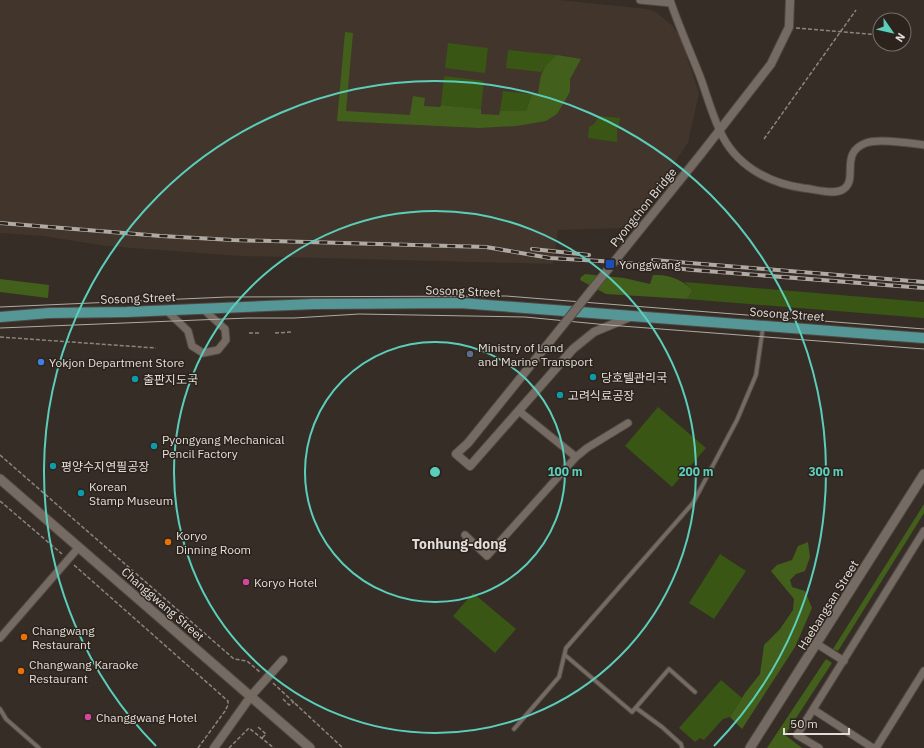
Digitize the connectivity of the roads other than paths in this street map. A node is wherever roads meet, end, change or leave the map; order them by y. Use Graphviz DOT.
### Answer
graph roads {
  1 [pos="640,0"];
  2 [pos="790,0"];
  3 [pos="670,2"];
  4 [pos="720,132"];
  5 [pos="924,144"];
  6 [pos="203,309"];
  7 [pos="167,310"];
  8 [pos="646,316"];
  9 [pos="0,317"];
  10 [pos="763,326"];
  11 [pos="924,338"];
  12 [pos="519,411"];
  13 [pos="628,423"];
  14 [pos="576,457"];
  15 [pos="924,474"];
  16 [pos="0,479"];
  17 [pos="924,531"];
  18 [pos="465,535"];
  19 [pos="79,547"];
  20 [pos="0,638"];
  21 [pos="817,644"];
  22 [pos="565,655"];
  23 [pos="283,660"];
  24 [pos="844,661"];
  25 [pos="924,671"];
  26 [pos="695,692"];
  27 [pos="251,696"];
  28 [pos="636,708"];
  29 [pos="0,709"];
  30 [pos="814,710"];
  31 [pos="514,729"];
  32 [pos="39,748"];
  33 [pos="214,748"];
  34 [pos="310,748"];
  35 [pos="682,748"];
  36 [pos="751,748"];
  37 [pos="819,748"];
  38 [pos="874,748"];
  1 -- 3 [label="street"];
  2 -- 4 [label="street, Pyongchon Bridge"];
  3 -- 4 [label="street"];
  4 -- 5 [label="street"];
  4 -- 12 [label="street, Pyongchon Bridge, bridge"];
  6 -- 7 [label="main road, Sosong Street"];
  6 -- 7 [label="street"];
  6 -- 8 [label="main road, Sosong Street"];
  7 -- 9 [label="main road, Sosong Street"];
  8 -- 10 [label="main road, Sosong Street"];
  8 -- 12 [label="street"];
  10 -- 11 [label="main road, Sosong Street"];
  10 -- 22 [label="lane"];
  12 -- 14 [label="street"];
  13 -- 14 [label="street"];
  14 -- 18 [label="street"];
  15 -- 21 [label="main road, Haebangsan Street"];
  16 -- 19 [label="main road, Changgwang Street"];
  17 -- 24 [label="street"];
  19 -- 20 [label="street"];
  19 -- 27 [label="main road, Changgwang Street"];
  21 -- 24 [label="street"];
  21 -- 36 [label="main road, Haebangsan Street"];
  22 -- 28 [label="lane"];
  22 -- 31 [label="lane"];
  23 -- 27 [label="street"];
  24 -- 30 [label="street"];
  25 -- 38 [label="street"];
  26 -- 28 [label="lane"];
  27 -- 33 [label="street"];
  27 -- 34 [label="main road, Changgwang Street"];
  28 -- 35 [label="lane"];
  29 -- 32 [label="lane"];
  30 -- 37 [label="street"];
  30 -- 38 [label="street"];
}
